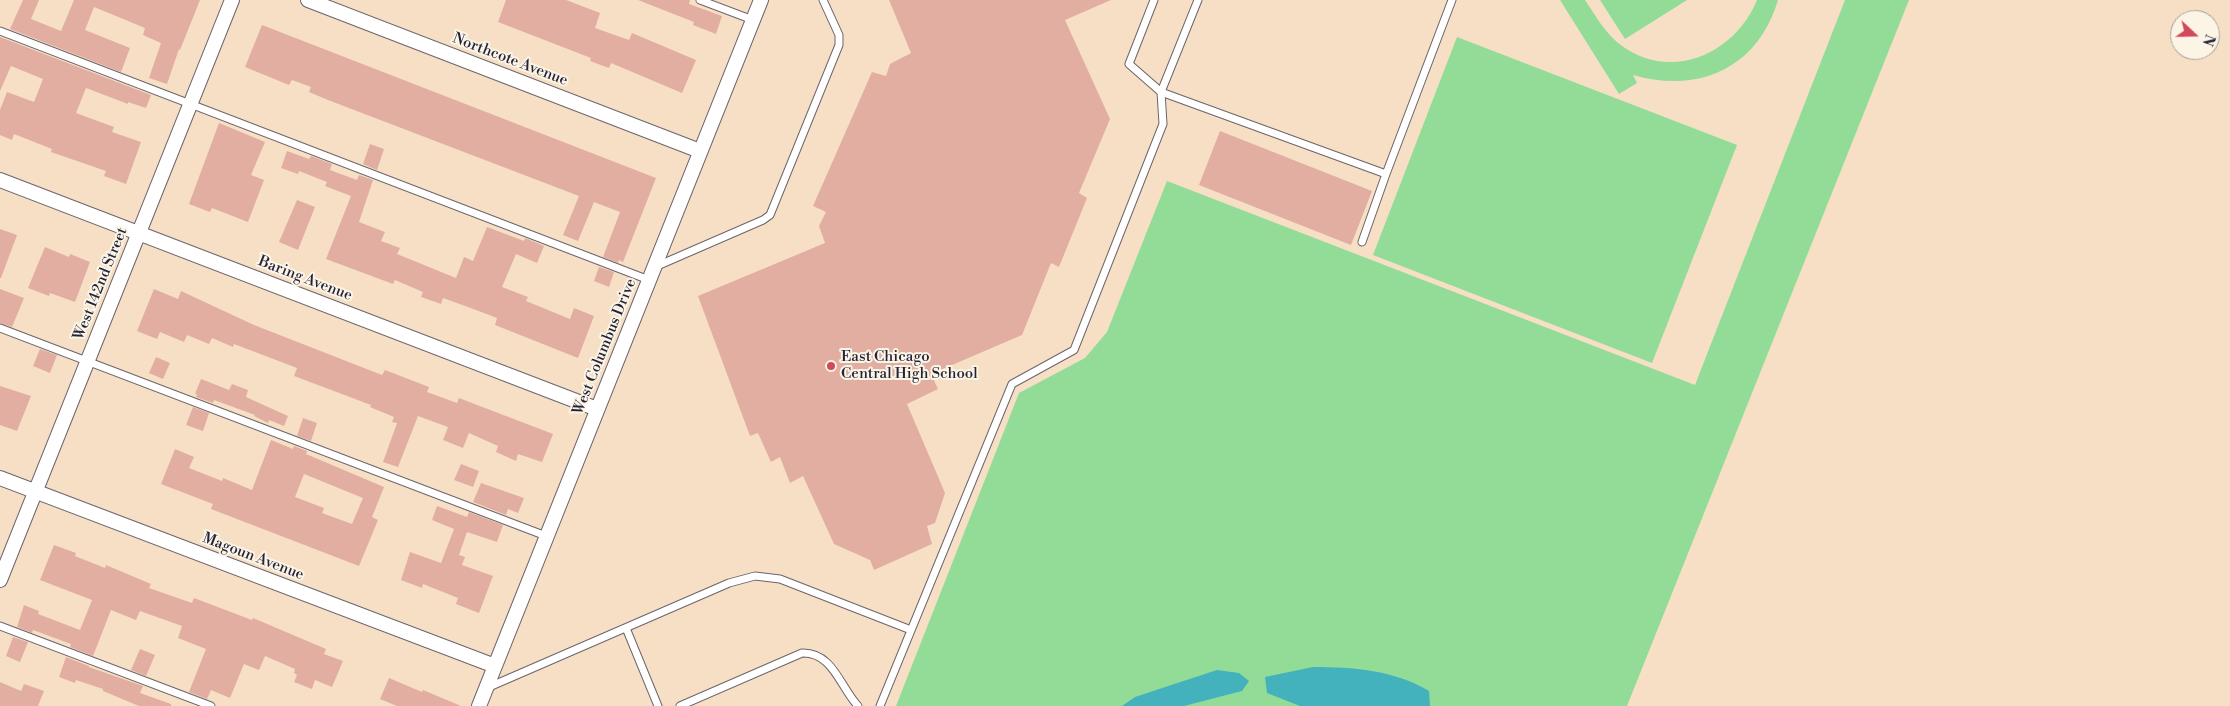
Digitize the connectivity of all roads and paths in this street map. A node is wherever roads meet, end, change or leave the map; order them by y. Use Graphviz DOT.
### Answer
graph roads {
  1 [pos="232,0"];
  2 [pos="308,0"];
  3 [pos="700,0"];
  4 [pos="761,0"];
  5 [pos="823,0"];
  6 [pos="1154,0"];
  7 [pos="1198,0"];
  8 [pos="1452,0"];
  9 [pos="753,20"];
  10 [pos="0,31"];
  11 [pos="1161,92"];
  12 [pos="191,104"];
  13 [pos="700,151"];
  14 [pos="1386,174"];
  15 [pos="0,180"];
  16 [pos="139,233"];
  17 [pos="1362,242"];
  18 [pos="654,267"];
  19 [pos="649,280"];
  20 [pos="0,328"];
  21 [pos="88,361"];
  22 [pos="597,409"];
  23 [pos="0,478"];
  24 [pos="35,491"];
  25 [pos="546,536"];
  26 [pos="0,580"];
  27 [pos="0,626"];
  28 [pos="626,628"];
  29 [pos="911,630"];
  30 [pos="494,666"];
  31 [pos="486,688"];
  32 [pos="211,706"];
  33 [pos="479,706"];
  34 [pos="658,706"];
  35 [pos="680,706"];
  36 [pos="858,706"];
  37 [pos="880,706"];
  1 -- 12 [label="street, West 142nd Street"];
  2 -- 13 [label="street, Northcote Avenue"];
  3 -- 9 [label="lane"];
  4 -- 9 [label="street, West Columbus Drive"];
  5 -- 18 [label="lane"];
  6 -- 11 [label="lane"];
  7 -- 11 [label="lane"];
  8 -- 14 [label="lane"];
  9 -- 13 [label="street, West Columbus Drive"];
  10 -- 12 [label="lane"];
  11 -- 14 [label="lane"];
  11 -- 29 [label="lane"];
  12 -- 16 [label="street, West 142nd Street"];
  12 -- 19 [label="lane"];
  13 -- 18 [label="street, West Columbus Drive"];
  14 -- 17 [label="lane"];
  15 -- 16 [label="street, Baring Avenue"];
  16 -- 21 [label="street, West 142nd Street"];
  16 -- 22 [label="street, Baring Avenue"];
  18 -- 19 [label="street, West Columbus Drive"];
  19 -- 22 [label="street, West Columbus Drive"];
  20 -- 21 [label="lane"];
  21 -- 24 [label="street, West 142nd Street"];
  21 -- 25 [label="lane"];
  22 -- 25 [label="street, West Columbus Drive"];
  23 -- 24 [label="street, Magoun Avenue"];
  24 -- 26 [label="street, West 142nd Street"];
  24 -- 30 [label="street, Magoun Avenue"];
  25 -- 30 [label="street, West Columbus Drive"];
  27 -- 32 [label="lane"];
  28 -- 29 [label="lane"];
  28 -- 31 [label="lane"];
  28 -- 34 [label="lane"];
  29 -- 37 [label="lane"];
  30 -- 31 [label="street, West Columbus Drive"];
  31 -- 33 [label="street, West Columbus Drive"];
  35 -- 36 [label="lane"];
}
